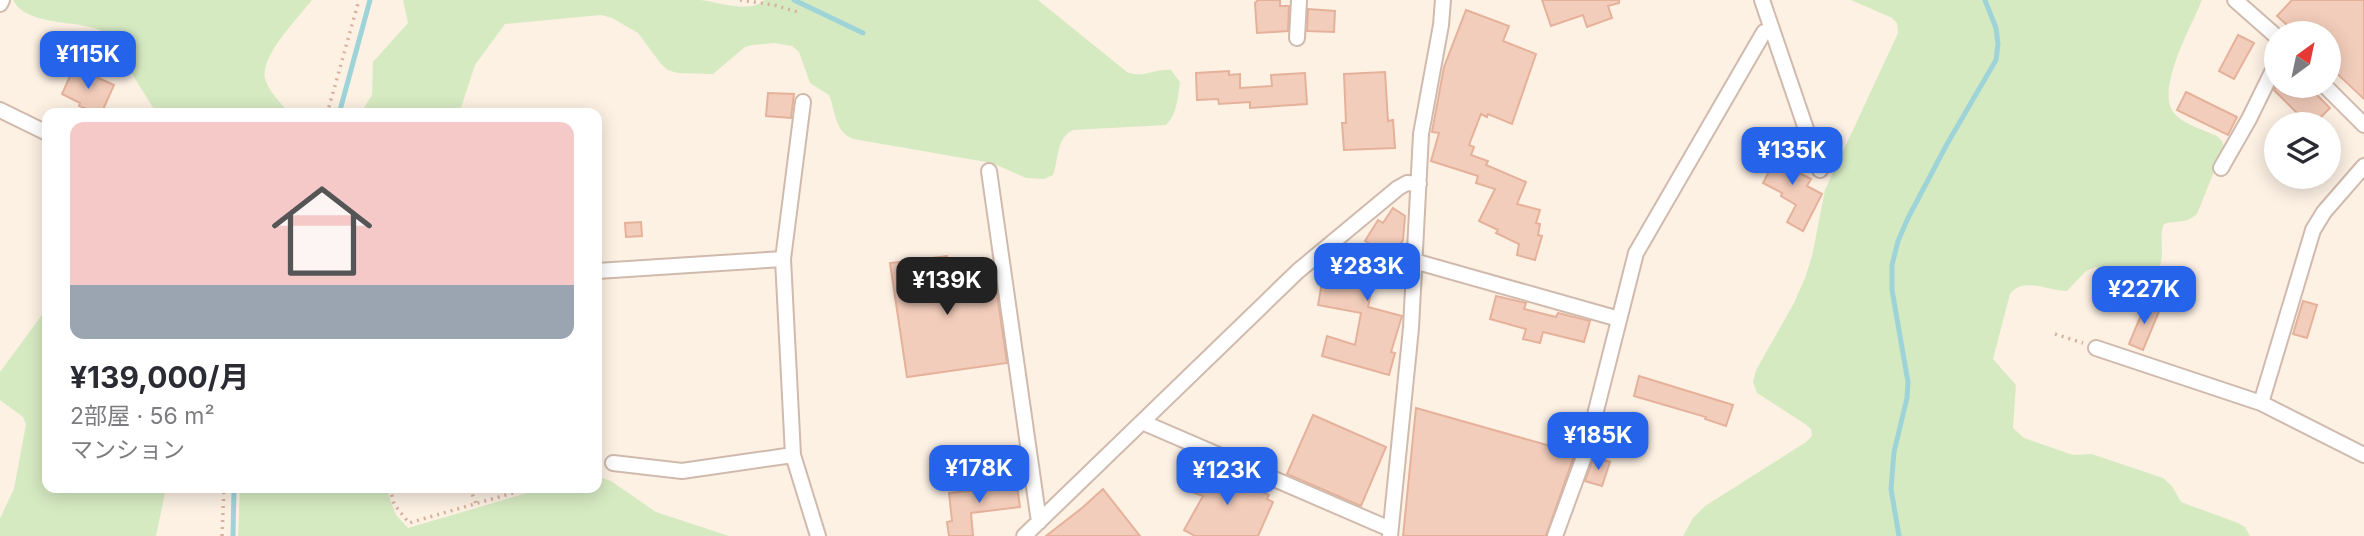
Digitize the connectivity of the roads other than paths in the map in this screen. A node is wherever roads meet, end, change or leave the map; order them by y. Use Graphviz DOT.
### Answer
graph roads {
  1 [pos="1299,0"];
  2 [pos="1444,0"];
  3 [pos="1762,0"];
  4 [pos="2235,0"];
  5 [pos="2264,26"];
  6 [pos="1772,30"];
  7 [pos="1297,38"];
  8 [pos="2264,88"];
  9 [pos="2337,98"];
  10 [pos="803,103"];
  11 [pos="0,110"];
  12 [pos="2364,125"];
  13 [pos="42,131"];
  14 [pos="2364,166"];
  15 [pos="2221,168"];
  16 [pos="1820,170"];
  17 [pos="989,171"];
  18 [pos="1419,184"];
  19 [pos="783,258"];
  20 [pos="1414,261"];
  21 [pos="602,271"];
  22 [pos="1619,319"];
  23 [pos="2096,348"];
  24 [pos="2261,403"];
  25 [pos="1142,422"];
  26 [pos="793,455"];
  27 [pos="2364,455"];
  28 [pos="613,463"];
  29 [pos="1039,522"];
  30 [pos="1390,533"];
  31 [pos="818,536"];
  32 [pos="1024,536"];
  33 [pos="1555,536"];
  1 -- 7 [label="street"];
  2 -- 18 [label="street"];
  3 -- 6 [label="street"];
  4 -- 5 [label="street"];
  6 -- 16 [label="street"];
  6 -- 22 [label="street"];
  8 -- 15 [label="street"];
  9 -- 12 [label="street"];
  10 -- 19 [label="street"];
  11 -- 13 [label="street"];
  14 -- 24 [label="street"];
  17 -- 29 [label="street"];
  18 -- 20 [label="street"];
  18 -- 25 [label="street"];
  19 -- 21 [label="street"];
  19 -- 26 [label="street"];
  20 -- 22 [label="street"];
  20 -- 30 [label="street"];
  22 -- 33 [label="street"];
  23 -- 24 [label="street"];
  24 -- 27 [label="street"];
  25 -- 29 [label="street"];
  25 -- 30 [label="street"];
  26 -- 28 [label="street"];
  26 -- 31 [label="street"];
  29 -- 32 [label="street"];
}
